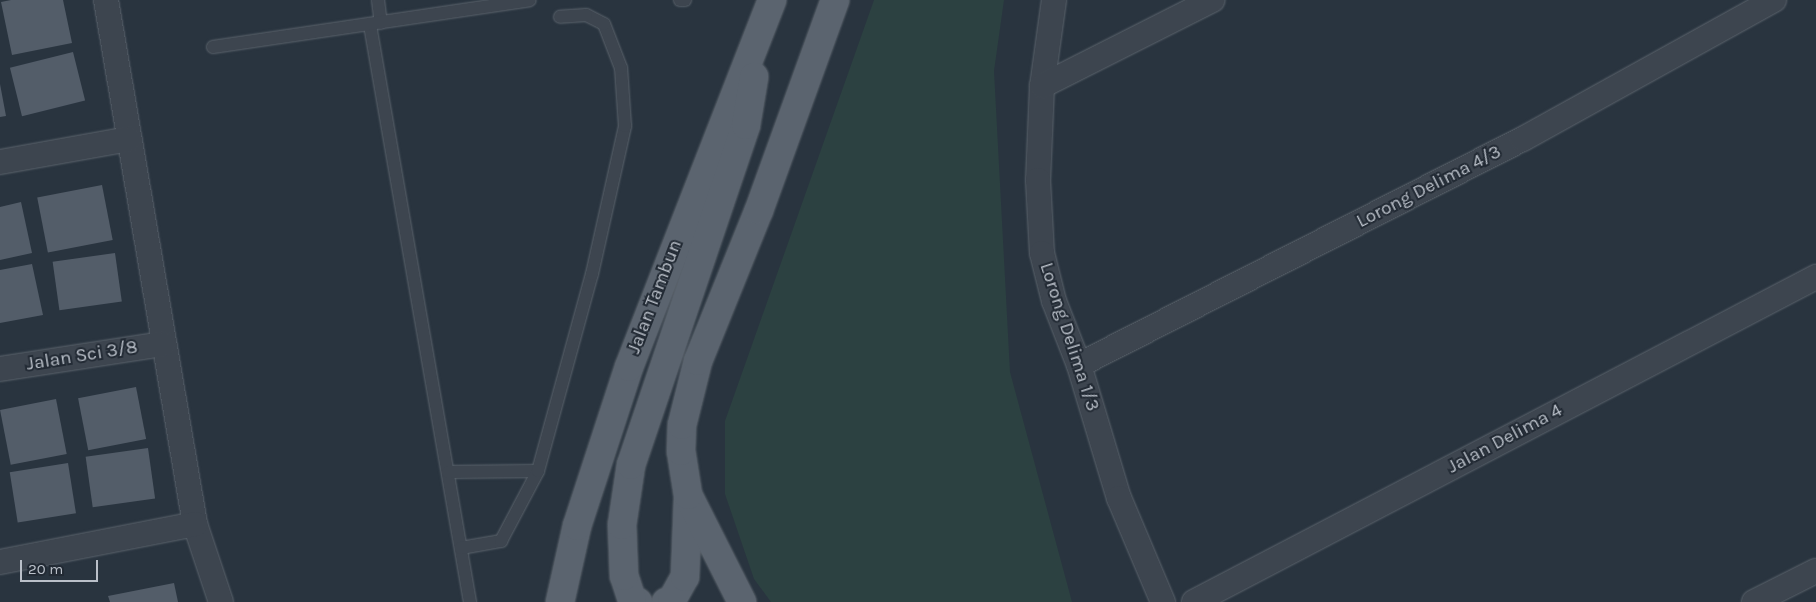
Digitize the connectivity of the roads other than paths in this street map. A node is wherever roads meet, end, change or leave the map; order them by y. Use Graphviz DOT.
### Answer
graph roads {
  1 [pos="106,0"];
  2 [pos="378,0"];
  3 [pos="530,0"];
  4 [pos="680,0"];
  5 [pos="685,0"];
  6 [pos="835,0"];
  7 [pos="1054,0"];
  8 [pos="1212,0"];
  9 [pos="1774,0"];
  10 [pos="768,9"];
  11 [pos="560,17"];
  12 [pos="375,24"];
  13 [pos="213,47"];
  14 [pos="1042,86"];
  15 [pos="129,140"];
  16 [pos="0,162"];
  17 [pos="1816,277"];
  18 [pos="163,344"];
  19 [pos="1079,365"];
  20 [pos="0,369"];
  21 [pos="538,471"];
  22 [pos="448,472"];
  23 [pos="688,495"];
  24 [pos="195,524"];
  25 [pos="462,548"];
  26 [pos="0,562"];
  27 [pos="1816,571"];
  28 [pos="1759,601"];
  29 [pos="221,602"];
  30 [pos="470,602"];
  31 [pos="560,602"];
  32 [pos="638,602"];
  33 [pos="666,602"];
  34 [pos="742,602"];
  35 [pos="1162,602"];
  36 [pos="1194,602"];
  1 -- 15 [label="street"];
  2 -- 12 [label="lane"];
  3 -- 12 [label="lane"];
  4 -- 5 [label="lane"];
  6 -- 23 [label="main road"];
  7 -- 14 [label="street, Lorong Delima 1/3"];
  8 -- 14 [label="street"];
  9 -- 19 [label="street, Lorong Delima 4/3"];
  10 -- 31 [label="main road, Jalan Tambun"];
  10 -- 32 [label="main road"];
  11 -- 21 [label="lane"];
  12 -- 13 [label="lane"];
  12 -- 22 [label="lane"];
  14 -- 19 [label="street, Lorong Delima 1/3"];
  15 -- 16 [label="street"];
  15 -- 18 [label="street"];
  17 -- 36 [label="street, Jalan Delima 4"];
  18 -- 20 [label="street, Jalan Sci 3/8"];
  18 -- 24 [label="street"];
  19 -- 35 [label="street, Lorong Delima 1/3"];
  21 -- 22 [label="lane"];
  21 -- 25 [label="lane"];
  22 -- 25 [label="lane"];
  23 -- 33 [label="main road"];
  23 -- 34 [label="main road"];
  24 -- 26 [label="street"];
  24 -- 29 [label="street"];
  25 -- 30 [label="lane"];
  27 -- 28 [label="street"];
}
